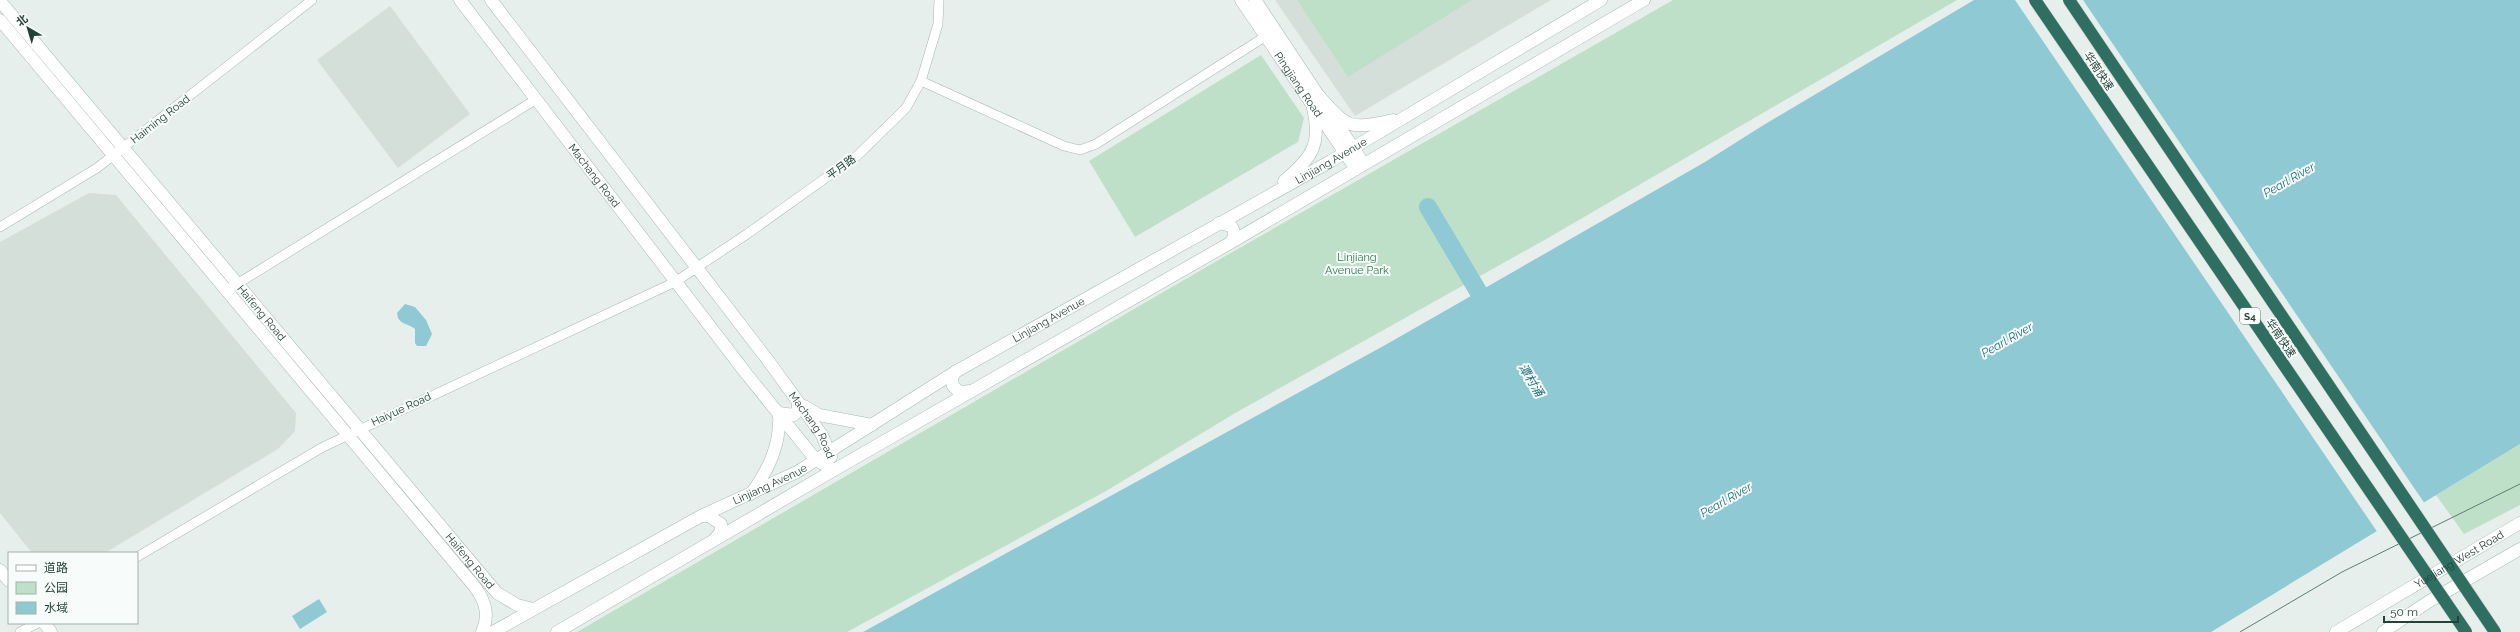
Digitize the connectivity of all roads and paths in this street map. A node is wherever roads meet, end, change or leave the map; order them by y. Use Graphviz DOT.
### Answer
graph roads {
  1 [pos="312,0"];
  2 [pos="460,0"];
  3 [pos="491,0"];
  4 [pos="939,0"];
  5 [pos="1241,0"];
  6 [pos="1255,0"];
  7 [pos="1601,0"];
  8 [pos="1644,0"];
  9 [pos="2035,0"];
  10 [pos="2069,0"];
  11 [pos="0,1"];
  12 [pos="0,20"];
  13 [pos="1266,36"];
  14 [pos="921,81"];
  15 [pos="535,100"];
  16 [pos="1316,100"];
  17 [pos="1402,118"];
  18 [pos="1349,150"];
  19 [pos="118,152"];
  20 [pos="1360,166"];
  21 [pos="1264,198"];
  22 [pos="1219,223"];
  23 [pos="0,227"];
  24 [pos="1230,243"];
  25 [pos="696,268"];
  26 [pos="675,282"];
  27 [pos="232,287"];
  28 [pos="955,372"];
  29 [pos="971,391"];
  30 [pos="798,402"];
  31 [pos="779,412"];
  32 [pos="872,424"];
  33 [pos="358,429"];
  34 [pos="347,435"];
  35 [pos="830,450"];
  36 [pos="816,460"];
  37 [pos="834,470"];
  38 [pos="750,496"];
  39 [pos="701,516"];
  40 [pos="2520,523"];
  41 [pos="714,540"];
  42 [pos="2520,548"];
  43 [pos="138,556"];
  44 [pos="0,570"];
  45 [pos="8,580"];
  46 [pos="534,609"];
  47 [pos="36,624"];
  48 [pos="45,624"];
  49 [pos="20,632"];
  50 [pos="51,632"];
  51 [pos="482,632"];
  52 [pos="493,632"];
  53 [pos="557,632"];
  54 [pos="2336,632"];
  55 [pos="2384,632"];
  56 [pos="2466,632"];
  57 [pos="2495,632"];
  1 -- 19 [label="street, Haiming Road"];
  2 -- 15 [label="main road, Machang Road"];
  3 -- 25 [label="main road, Machang Road"];
  4 -- 14 [label="street, 平月路"];
  5 -- 13 [label="main road, Pingjiang Road"];
  6 -- 16 [label="main road, Pingjiang Road"];
  7 -- 17 [label="main road, Linjiang Avenue"];
  8 -- 20 [label="main road, Linjiang Avenue"];
  9 -- 56 [label="highway, 华南快速 / S4, bridge"];
  10 -- 57 [label="highway, 华南快速 / S4, bridge"];
  11 -- 19 [label="main road, Haifeng Road"];
  12 -- 19 [label="main road, Haifeng Road"];
  13 -- 14 [label="street"];
  13 -- 16 [label="main road, Pingjiang Road"];
  14 -- 25 [label="street, 平月路"];
  15 -- 26 [label="main road, Machang Road"];
  15 -- 27 [label="street"];
  16 -- 17 [label="main road"];
  16 -- 18 [label="main road, Pingjiang Road"];
  16 -- 21 [label="main road"];
  17 -- 18 [label="main road, Linjiang Avenue"];
  18 -- 20 [label="main road, Pingjiang Road"];
  18 -- 21 [label="main road, Linjiang Avenue"];
  19 -- 23 [label="street, Haiming Road"];
  19 -- 27 [label="main road, Haifeng Road"];
  20 -- 24 [label="main road, Linjiang Avenue"];
  21 -- 22 [label="main road, Linjiang Avenue"];
  22 -- 24 [label="main road"];
  22 -- 28 [label="main road, Linjiang Avenue"];
  24 -- 29 [label="main road, Linjiang Avenue"];
  25 -- 26 [label="street, 平月路"];
  25 -- 30 [label="main road, Machang Road"];
  26 -- 31 [label="main road, Machang Road"];
  26 -- 33 [label="street, Haiyue Road"];
  27 -- 33 [label="main road, Haifeng Road"];
  27 -- 34 [label="main road, Haifeng Road"];
  28 -- 29 [label="main road"];
  28 -- 32 [label="main road, Linjiang Avenue"];
  29 -- 37 [label="main road, Linjiang Avenue"];
  30 -- 31 [label="main road"];
  30 -- 32 [label="main road"];
  30 -- 35 [label="main road, Machang Road"];
  31 -- 36 [label="main road, Machang Road"];
  31 -- 38 [label="main road"];
  32 -- 35 [label="main road, Linjiang Avenue"];
  33 -- 34 [label="street, Haiyue Road"];
  33 -- 46 [label="main road, Haifeng Road"];
  34 -- 43 [label="street, Haiyue Road"];
  34 -- 51 [label="main road, Haifeng Road"];
  35 -- 36 [label="main road, Linjiang Avenue"];
  35 -- 37 [label="main road, Machang Road"];
  36 -- 37 [label="main road, Machang Road"];
  36 -- 38 [label="main road, Linjiang Avenue"];
  37 -- 41 [label="main road, Linjiang Avenue"];
  38 -- 39 [label="main road, Linjiang Avenue"];
  39 -- 41 [label="main road"];
  39 -- 46 [label="main road, Linjiang Avenue"];
  40 -- 54 [label="main road, Yuejiang West Road"];
  41 -- 53 [label="main road, Linjiang Avenue"];
  42 -- 55 [label="main road, Yuejiang West Road"];
  44 -- 45 [label="main road"];
  46 -- 52 [label="main road, Linjiang Avenue"];
  47 -- 49 [label="street"];
  48 -- 50 [label="main road"];
}
